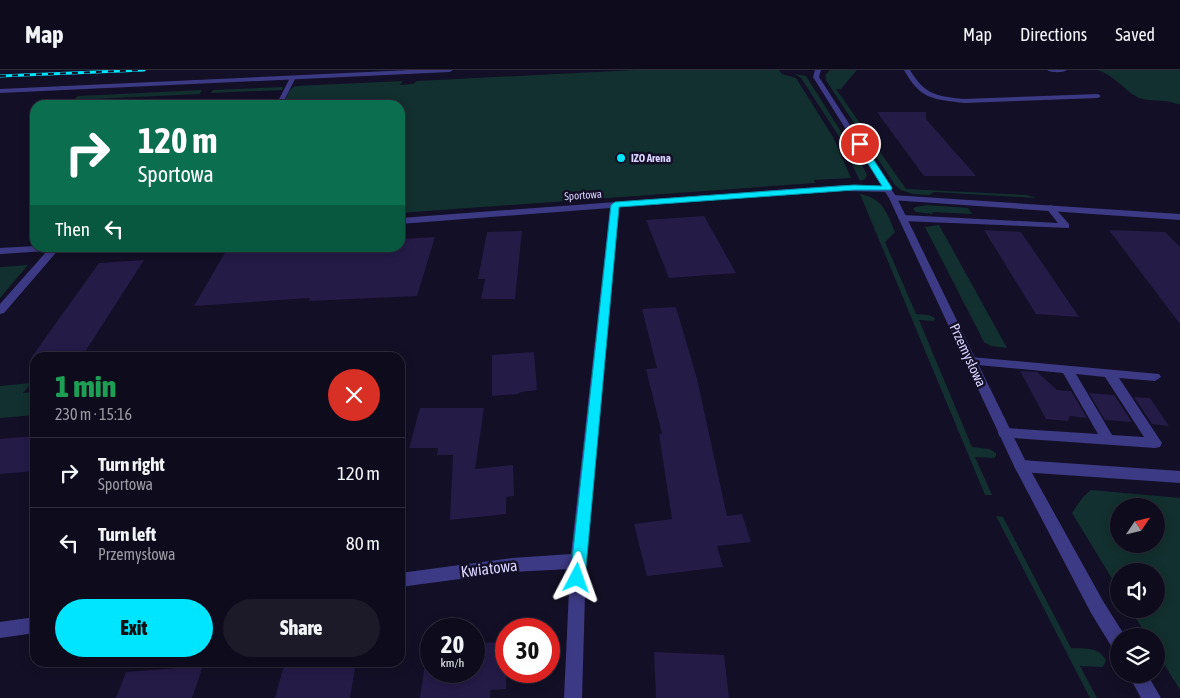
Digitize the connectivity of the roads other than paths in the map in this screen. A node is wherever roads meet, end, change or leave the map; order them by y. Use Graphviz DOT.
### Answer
graph roads {
  1 [pos="450,70"];
  2 [pos="818,70"];
  3 [pos="907,70"];
  4 [pos="1050,70"];
  5 [pos="1064,70"];
  6 [pos="293,77"];
  7 [pos="0,91"];
  8 [pos="1098,96"];
  9 [pos="282,100"];
  10 [pos="891,193"];
  11 [pos="615,205"];
  12 [pos="1050,208"];
  13 [pos="1180,217"];
  14 [pos="903,218"];
  15 [pos="405,221"];
  16 [pos="30,249"];
  17 [pos="0,251"];
  18 [pos="52,252"];
  19 [pos="0,311"];
  20 [pos="971,361"];
  21 [pos="1067,369"];
  22 [pos="1109,373"];
  23 [pos="1155,377"];
  24 [pos="1005,433"];
  25 [pos="1108,440"];
  26 [pos="1021,466"];
  27 [pos="1180,477"];
  28 [pos="578,561"];
  29 [pos="405,579"];
  30 [pos="30,626"];
  31 [pos="1110,628"];
  32 [pos="0,630"];
  33 [pos="1143,683"];
  34 [pos="573,698"];
  35 [pos="1152,698"];
  1 -- 6 [label="street"];
  2 -- 10 [label="street, Przemysłowa"];
  3 -- 8 [label="street"];
  4 -- 5 [label="street"];
  6 -- 7 [label="street"];
  6 -- 9 [label="street"];
  10 -- 11 [label="street, Sportowa"];
  10 -- 12 [label="street, Sportowa"];
  10 -- 14 [label="street, Przemysłowa"];
  11 -- 15 [label="street, Sportowa"];
  11 -- 28 [label="street"];
  12 -- 13 [label="street, Sportowa"];
  12 -- 14 [label="street"];
  14 -- 20 [label="street, Przemysłowa"];
  16 -- 17 [label="street"];
  18 -- 19 [label="street"];
  20 -- 21 [label="street"];
  20 -- 24 [label="street, Przemysłowa"];
  21 -- 22 [label="street"];
  21 -- 25 [label="street"];
  22 -- 23 [label="street"];
  22 -- 25 [label="street"];
  24 -- 25 [label="street"];
  24 -- 26 [label="street, Przemysłowa"];
  26 -- 27 [label="street"];
  26 -- 31 [label="street, Przemysłowa"];
  28 -- 29 [label="street, Kwiatowa"];
  28 -- 34 [label="street"];
  30 -- 32 [label="street"];
  33 -- 35 [label="street"];
}
